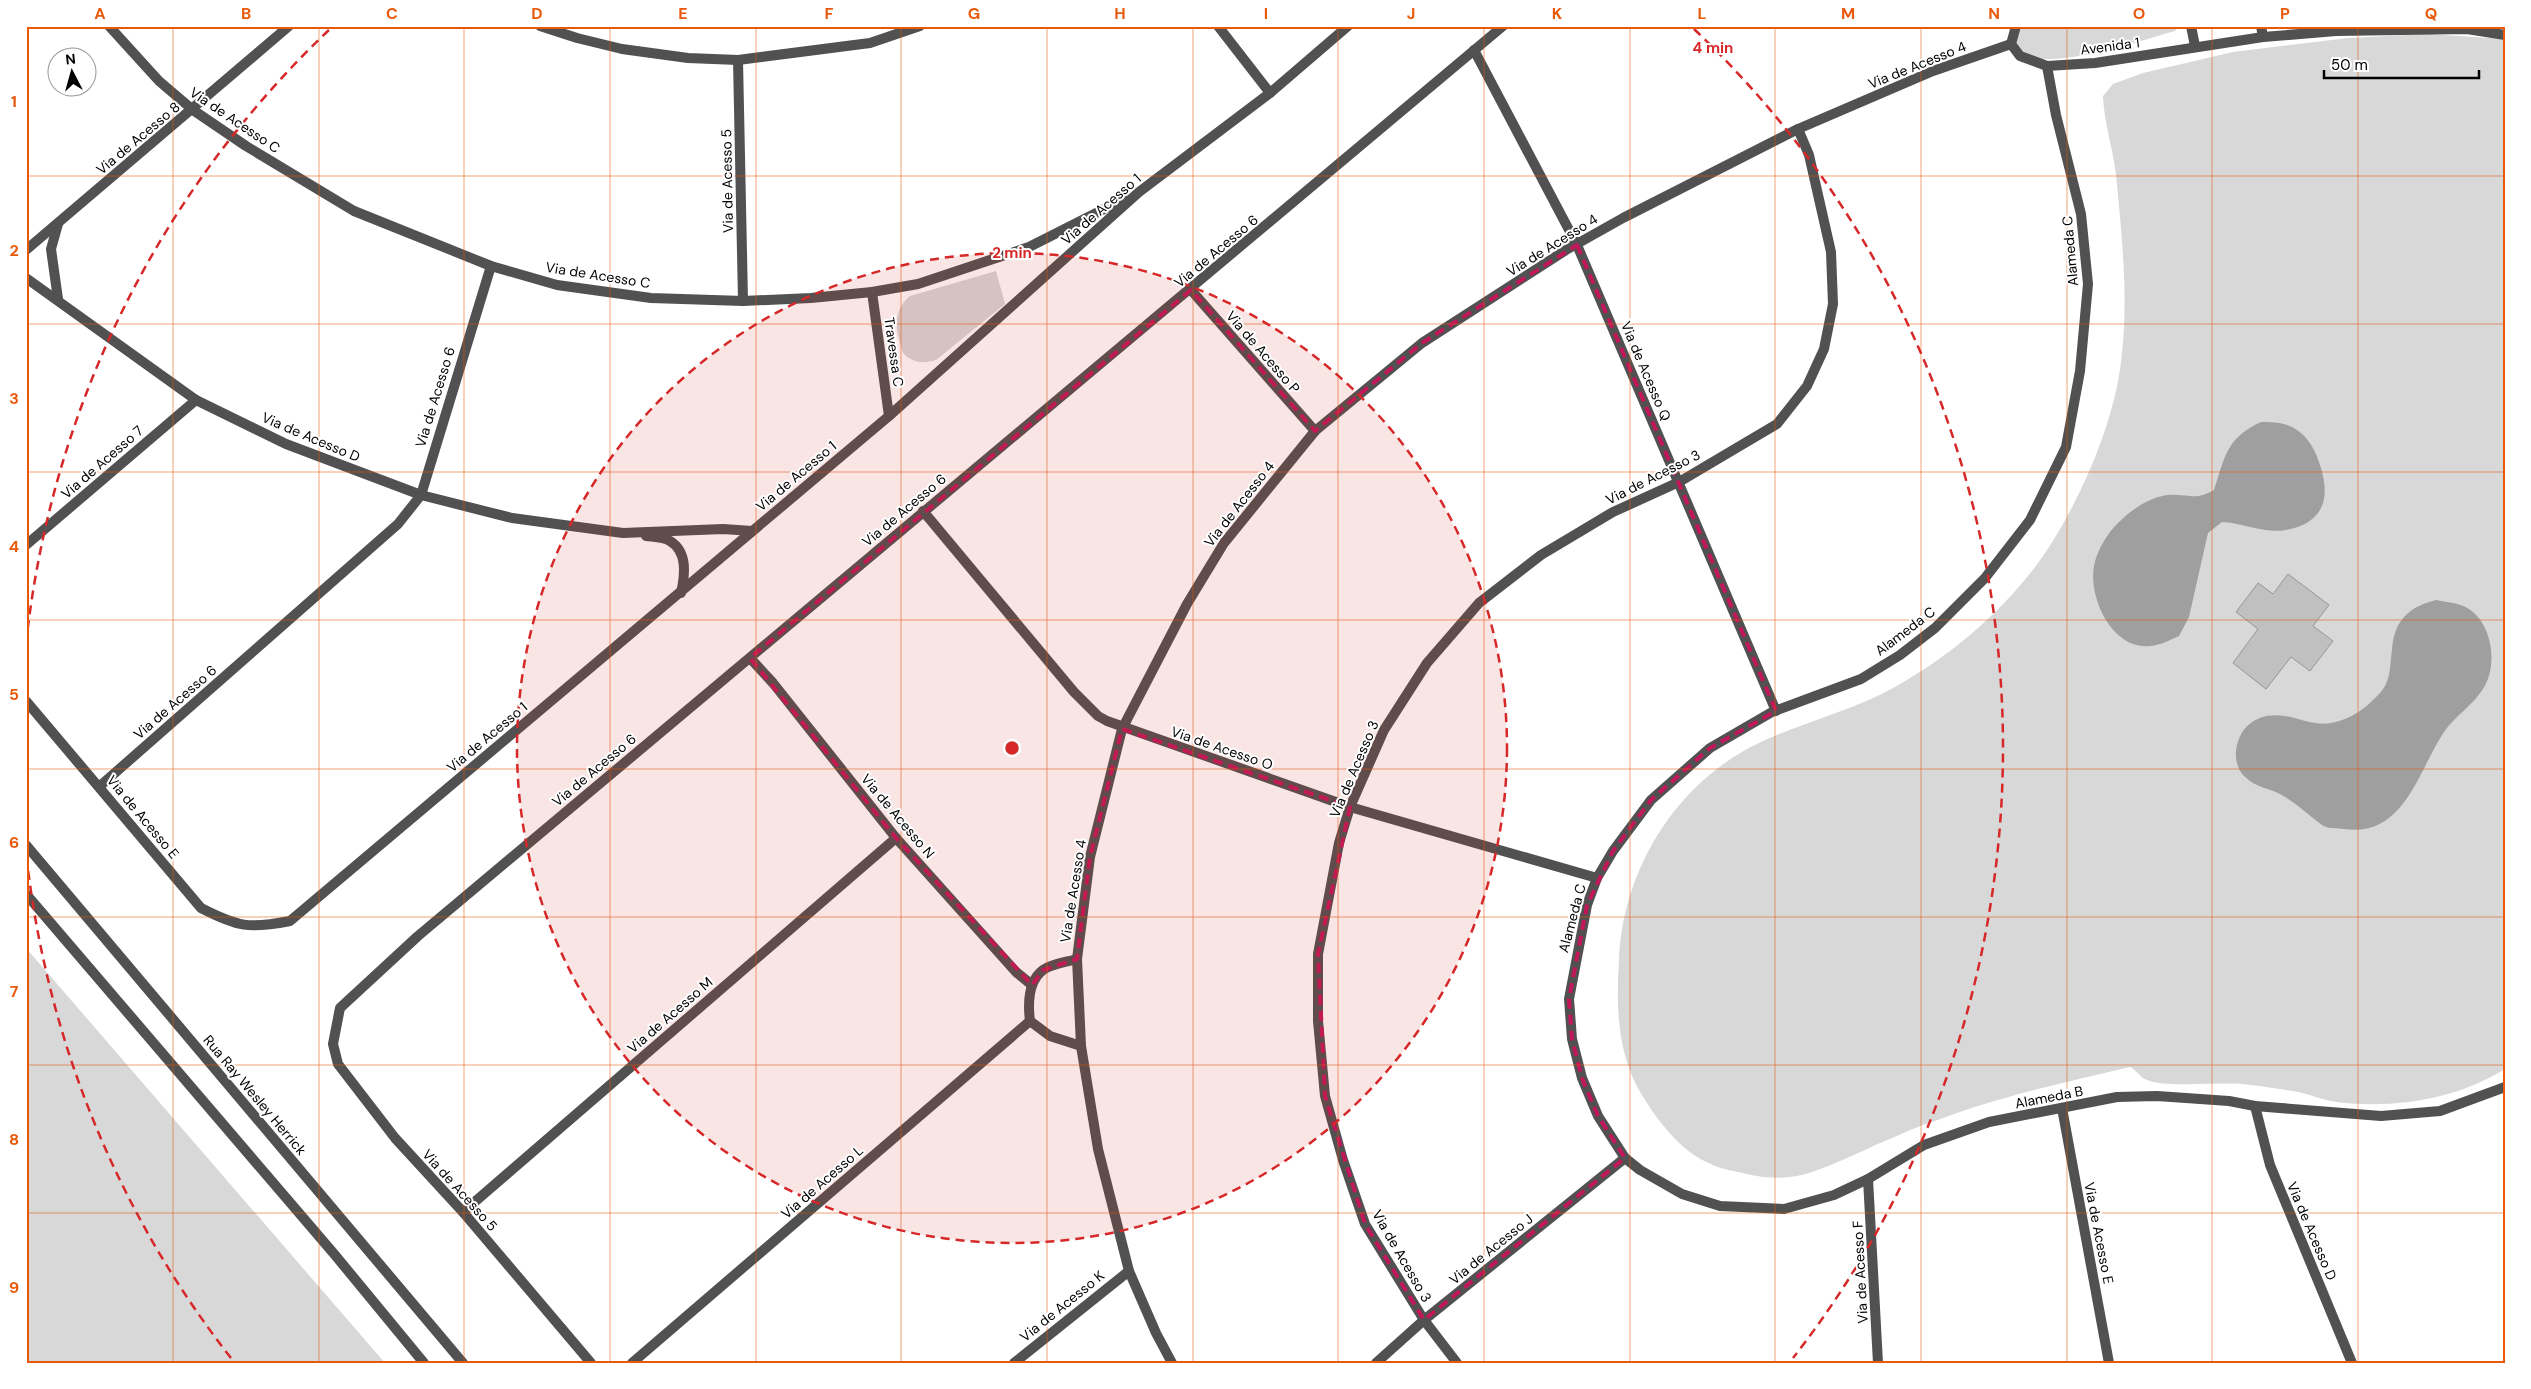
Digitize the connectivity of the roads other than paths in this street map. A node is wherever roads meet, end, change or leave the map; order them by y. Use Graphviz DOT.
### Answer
graph roads {
  1 [pos="109,26"];
  2 [pos="289,26"];
  3 [pos="540,26"];
  4 [pos="920,26"];
  5 [pos="1218,26"];
  6 [pos="1348,26"];
  7 [pos="1503,26"];
  8 [pos="2016,26"];
  9 [pos="2191,26"];
  10 [pos="2401,27"];
  11 [pos="2336,29"];
  12 [pos="2262,31"];
  13 [pos="2505,35"];
  14 [pos="2011,44"];
  15 [pos="2195,46"];
  16 [pos="1474,50"];
  17 [pos="738,60"];
  18 [pos="2047,66"];
  19 [pos="1270,94"];
  20 [pos="192,110"];
  21 [pos="1798,129"];
  22 [pos="1139,192"];
  23 [pos="58,224"];
  24 [pos="1577,244"];
  25 [pos="26,250"];
  26 [pos="490,266"];
  27 [pos="26,278"];
  28 [pos="1191,290"];
  29 [pos="872,292"];
  30 [pos="58,299"];
  31 [pos="743,301"];
  32 [pos="196,400"];
  33 [pos="889,416"];
  34 [pos="1315,431"];
  35 [pos="1678,482"];
  36 [pos="421,495"];
  37 [pos="923,511"];
  38 [pos="752,531"];
  39 [pos="623,533"];
  40 [pos="26,545"];
  41 [pos="681,593"];
  42 [pos="750,658"];
  43 [pos="26,702"];
  44 [pos="1776,711"];
  45 [pos="1122,729"];
  46 [pos="100,786"];
  47 [pos="1350,807"];
  48 [pos="896,838"];
  49 [pos="26,845"];
  50 [pos="1597,878"];
  51 [pos="26,894"];
  52 [pos="253,927"];
  53 [pos="1076,959"];
  54 [pos="1032,985"];
  55 [pos="1030,1021"];
  56 [pos="336,1025"];
  57 [pos="1081,1046"];
  58 [pos="2505,1087"];
  59 [pos="2255,1106"];
  60 [pos="2062,1108"];
  61 [pos="1625,1158"];
  62 [pos="1868,1179"];
  63 [pos="463,1212"];
  64 [pos="1129,1271"];
  65 [pos="1424,1320"];
  66 [pos="424,1363"];
  67 [pos="463,1363"];
  68 [pos="591,1363"];
  69 [pos="632,1363"];
  70 [pos="1014,1363"];
  71 [pos="1172,1363"];
  72 [pos="1376,1363"];
  73 [pos="1457,1363"];
  74 [pos="1878,1363"];
  75 [pos="2109,1363"];
  76 [pos="2352,1363"];
  1 -- 20 [label="street, Via de Acesso C"];
  2 -- 20 [label="street, Via de Acesso 8"];
  3 -- 17 [label="street"];
  4 -- 17 [label="street"];
  5 -- 19 [label="street"];
  6 -- 19 [label="street, Via de Acesso 1"];
  7 -- 16 [label="street, Via de Acesso 6"];
  8 -- 14 [label="street"];
  9 -- 15 [label="street"];
  10 -- 11 [label="street, Avenida 1"];
  10 -- 13 [label="street, Avenida 1"];
  11 -- 12 [label="street, Avenida 1"];
  12 -- 15 [label="street, Avenida 1"];
  14 -- 18 [label="street"];
  14 -- 21 [label="street, Via de Acesso 4"];
  15 -- 18 [label="street, Avenida 1"];
  16 -- 24 [label="street, Via de Acesso Q"];
  16 -- 28 [label="street, Via de Acesso 6"];
  17 -- 31 [label="street, Via de Acesso 5"];
  18 -- 44 [label="street, Alameda C"];
  19 -- 22 [label="street, Via de Acesso 1"];
  20 -- 23 [label="street, Via de Acesso 8"];
  20 -- 26 [label="street, Via de Acesso C"];
  21 -- 24 [label="street, Via de Acesso 4"];
  21 -- 35 [label="street, Via de Acesso 3"];
  22 -- 29 [label="street, Via de Acesso C"];
  22 -- 33 [label="street, Via de Acesso 1"];
  23 -- 25 [label="street, Via de Acesso 8"];
  23 -- 30 [label="street"];
  24 -- 34 [label="street, Via de Acesso 4"];
  24 -- 35 [label="street, Via de Acesso Q"];
  26 -- 31 [label="street, Via de Acesso C"];
  26 -- 36 [label="street, Via de Acesso 6"];
  27 -- 30 [label="street, Via de Acesso D"];
  28 -- 34 [label="street, Via de Acesso P"];
  28 -- 37 [label="street, Via de Acesso 6"];
  29 -- 31 [label="street, Via de Acesso C"];
  29 -- 33 [label="street, Travessa C"];
  30 -- 32 [label="street, Via de Acesso D"];
  32 -- 36 [label="street, Via de Acesso D"];
  32 -- 40 [label="street, Via de Acesso 7"];
  33 -- 38 [label="street, Via de Acesso 1"];
  34 -- 45 [label="street, Via de Acesso 4"];
  35 -- 44 [label="street, Via de Acesso Q"];
  35 -- 47 [label="street, Via de Acesso 3"];
  36 -- 39 [label="street, Via de Acesso D"];
  36 -- 46 [label="street, Via de Acesso 6"];
  37 -- 42 [label="street, Via de Acesso 6"];
  37 -- 45 [label="street, Via de Acesso O"];
  38 -- 39 [label="street, Via de Acesso D"];
  38 -- 41 [label="street, Via de Acesso 1"];
  39 -- 41 [label="street, Via de Acesso D"];
  41 -- 52 [label="street, Via de Acesso 1"];
  42 -- 48 [label="street, Via de Acesso N"];
  42 -- 56 [label="street, Via de Acesso 6"];
  43 -- 46 [label="street, Via de Acesso E"];
  44 -- 50 [label="street, Alameda C"];
  45 -- 47 [label="street, Via de Acesso O"];
  45 -- 53 [label="street, Via de Acesso 4"];
  46 -- 52 [label="street, Via de Acesso E"];
  47 -- 50 [label="street, Via de Acesso O"];
  47 -- 65 [label="street, Via de Acesso 3"];
  48 -- 54 [label="street, Via de Acesso N"];
  48 -- 63 [label="street, Via de Acesso M"];
  49 -- 67 [label="street, Rua Ray Wesley Herrick"];
  50 -- 61 [label="street, Alameda C"];
  51 -- 66 [label="street"];
  53 -- 54 [label="street"];
  53 -- 57 [label="street, Via de Acesso 4"];
  54 -- 55 [label="street"];
  55 -- 57 [label="street"];
  55 -- 69 [label="street, Via de Acesso L"];
  56 -- 63 [label="street, Via de Acesso 5"];
  57 -- 64 [label="street, Via de Acesso 4"];
  58 -- 59 [label="street, Alameda B"];
  59 -- 60 [label="street, Alameda B"];
  59 -- 76 [label="street, Via de Acesso D"];
  60 -- 62 [label="street, Alameda B"];
  60 -- 75 [label="street, Via de Acesso E"];
  61 -- 62 [label="street, Alameda B"];
  61 -- 65 [label="street, Via de Acesso J"];
  62 -- 74 [label="street, Via de Acesso F"];
  63 -- 68 [label="street, Via de Acesso 5"];
  64 -- 70 [label="street, Via de Acesso K"];
  64 -- 71 [label="street, Via de Acesso 4"];
  65 -- 72 [label="street, Via de Acesso J"];
  65 -- 73 [label="street, Via de Acesso 3"];
}
